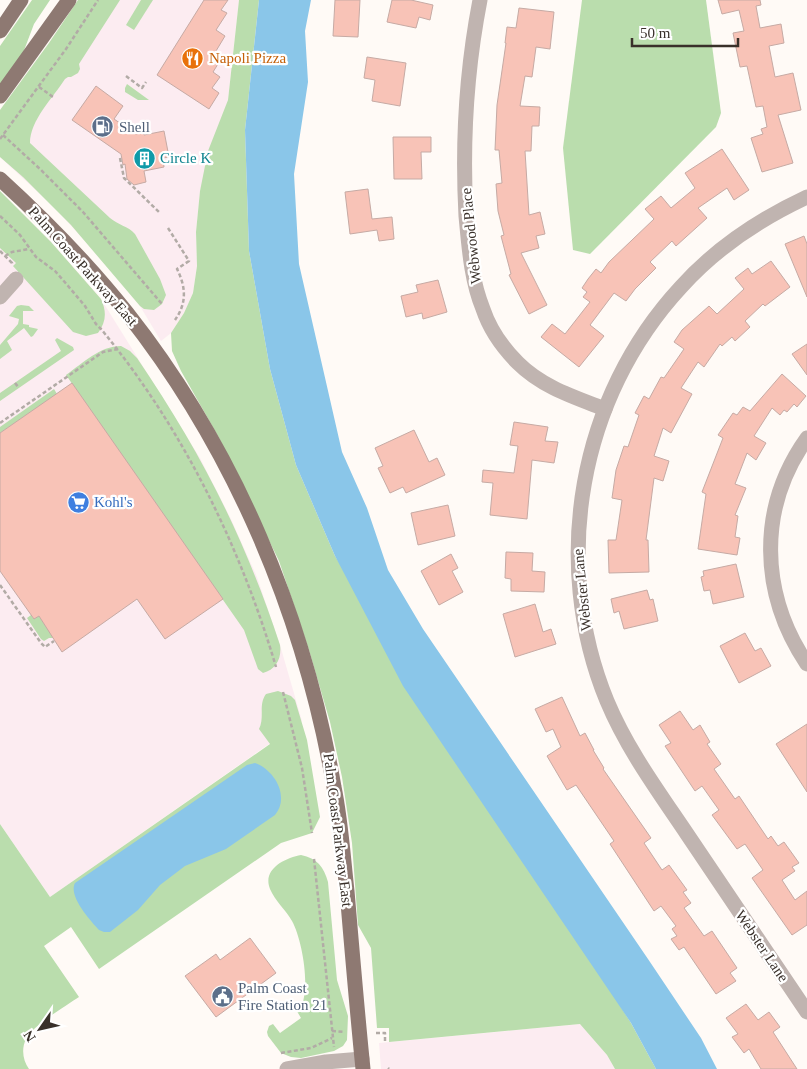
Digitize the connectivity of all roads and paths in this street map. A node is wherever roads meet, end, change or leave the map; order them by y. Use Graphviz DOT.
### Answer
graph roads {
  1 [pos="21,0"];
  2 [pos="69,0"];
  3 [pos="98,0"];
  4 [pos="480,0"];
  5 [pos="0,31"];
  6 [pos="126,76"];
  7 [pos="146,82"];
  8 [pos="39,86"];
  9 [pos="0,96"];
  10 [pos="53,97"];
  11 [pos="3,135"];
  12 [pos="0,138"];
  13 [pos="120,158"];
  14 [pos="0,179"];
  15 [pos="807,197"];
  16 [pos="159,212"];
  17 [pos="0,216"];
  18 [pos="168,228"];
  19 [pos="29,249"];
  20 [pos="0,251"];
  21 [pos="5,256"];
  22 [pos="14,272"];
  23 [pos="0,297"];
  24 [pos="162,304"];
  25 [pos="175,320"];
  26 [pos="117,348"];
  27 [pos="15,383"];
  28 [pos="19,388"];
  29 [pos="605,409"];
  30 [pos="0,423"];
  31 [pos="807,438"];
  32 [pos="0,585"];
  33 [pos="54,641"];
  34 [pos="807,664"];
  35 [pos="276,667"];
  36 [pos="283,692"];
  37 [pos="312,833"];
  38 [pos="314,859"];
  39 [pos="807,1012"];
  40 [pos="332,1031"];
  41 [pos="348,1032"];
  42 [pos="376,1033"];
  43 [pos="332,1038"];
  44 [pos="385,1043"];
  45 [pos="334,1051"];
  46 [pos="282,1053"];
  47 [pos="363,1064"];
  48 [pos="287,1069"];
  1 -- 5 [label="main road"];
  2 -- 9 [label="main road"];
  3 -- 8 [label="path"];
  4 -- 29 [label="street, Webwood Place"];
  6 -- 7 [label="path"];
  8 -- 10 [label="path"];
  8 -- 11 [label="path"];
  11 -- 12 [label="path"];
  11 -- 24 [label="path"];
  13 -- 16 [label="path"];
  14 -- 47 [label="main road, Palm Coast Parkway East"];
  15 -- 29 [label="street, Webster Lane"];
  17 -- 19 [label="path"];
  18 -- 25 [label="path"];
  19 -- 21 [label="path"];
  19 -- 26 [label="path"];
  20 -- 21 [label="path"];
  21 -- 22 [label="path"];
  22 -- 23 [label="street"];
  26 -- 30 [label="path"];
  26 -- 35 [label="path"];
  27 -- 28 [label="path"];
  29 -- 39 [label="street, Webster Lane"];
  31 -- 34 [label="street"];
  32 -- 33 [label="path"];
  36 -- 37 [label="path"];
  38 -- 40 [label="path"];
  40 -- 41 [label="path"];
  40 -- 43 [label="path"];
  42 -- 44 [label="path"];
  43 -- 45 [label="path"];
  43 -- 46 [label="path"];
  47 -- 48 [label="street"];
}
